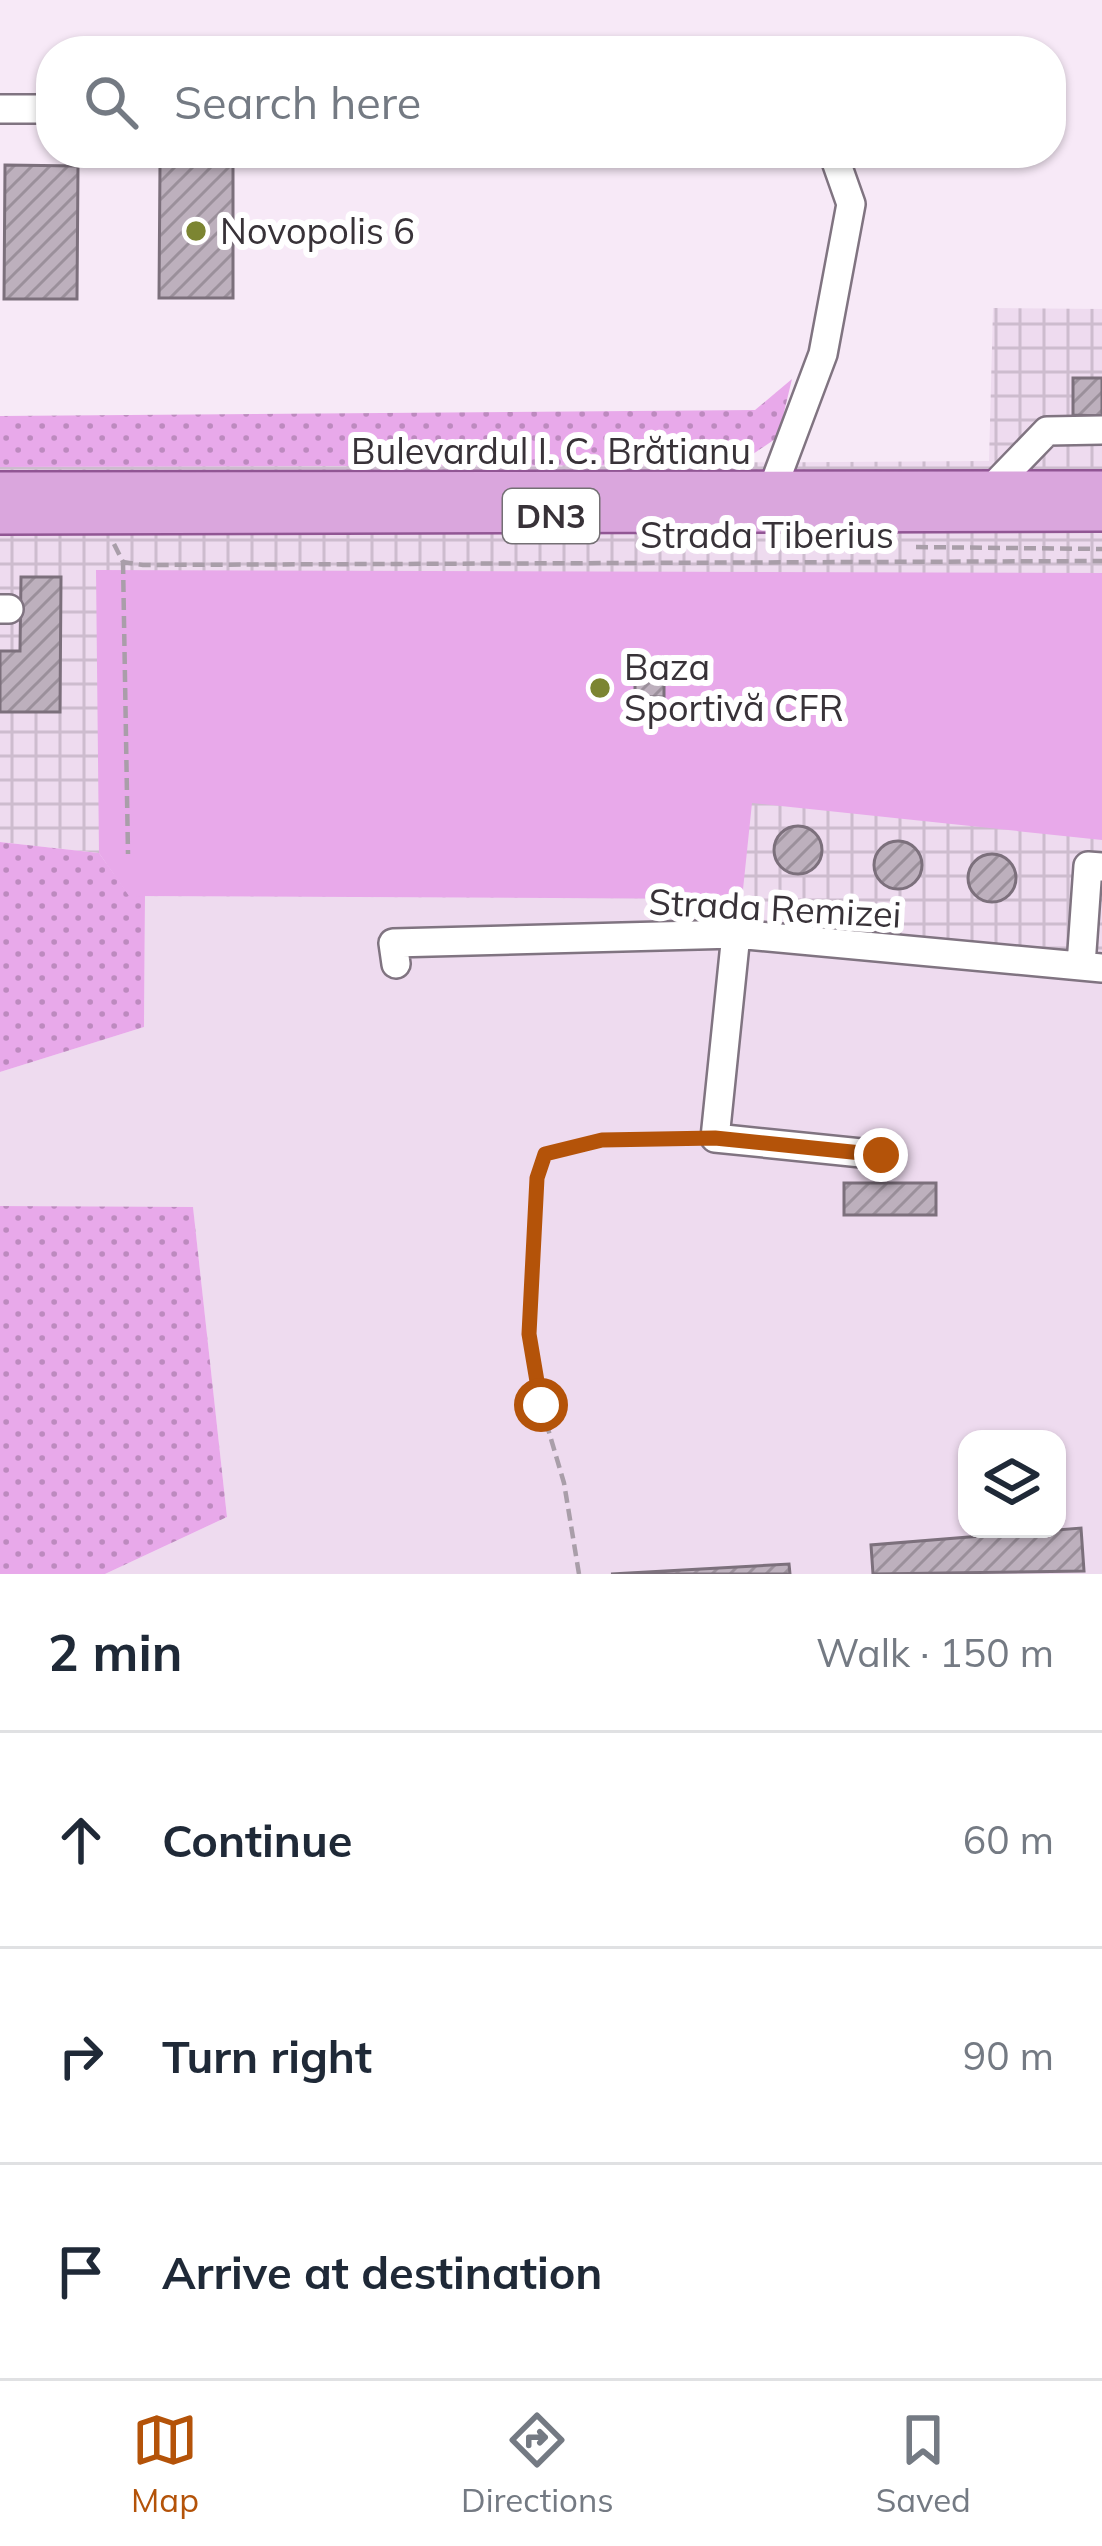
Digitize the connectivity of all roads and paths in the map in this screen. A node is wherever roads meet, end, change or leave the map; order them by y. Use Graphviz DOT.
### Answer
graph roads {
  1 [pos="0,109"];
  2 [pos="36,109"];
  3 [pos="838,168"];
  4 [pos="1102,430"];
  5 [pos="1102,488"];
  6 [pos="0,489"];
  7 [pos="991,489"];
  8 [pos="772,490"];
  9 [pos="1102,514"];
  10 [pos="0,517"];
  11 [pos="100,517"];
  12 [pos="0,528"];
  13 [pos="123,562"];
  14 [pos="1102,562"];
  15 [pos="128,854"];
  16 [pos="1102,867"];
  17 [pos="736,934"];
  18 [pos="396,964"];
  19 [pos="1091,966"];
  20 [pos="715,1138"];
  21 [pos="881,1155"];
  22 [pos="579,1574"];
  1 -- 2 [label="lane"];
  3 -- 8 [label="lane"];
  4 -- 7 [label="lane"];
  5 -- 7 [label="main road, Bulevardul I. C. Brătianu / DN3"];
  6 -- 8 [label="main road, Bulevardul I. C. Brătianu / DN3"];
  7 -- 8 [label="main road, Bulevardul I. C. Brătianu / DN3"];
  9 -- 11 [label="main road, Bulevardul I. C. Brătianu / DN3"];
  10 -- 11 [label="main road, Bulevardul I. C. Brătianu / DN3"];
  11 -- 12 [label="lane"];
  11 -- 13 [label="path"];
  13 -- 14 [label="path, Strada Tiberius"];
  13 -- 15 [label="path"];
  16 -- 19 [label="lane"];
  17 -- 18 [label="lane, Strada Remizei"];
  17 -- 19 [label="lane, Strada Remizei"];
  17 -- 20 [label="lane"];
  20 -- 21 [label="lane"];
  20 -- 22 [label="path"];
}
